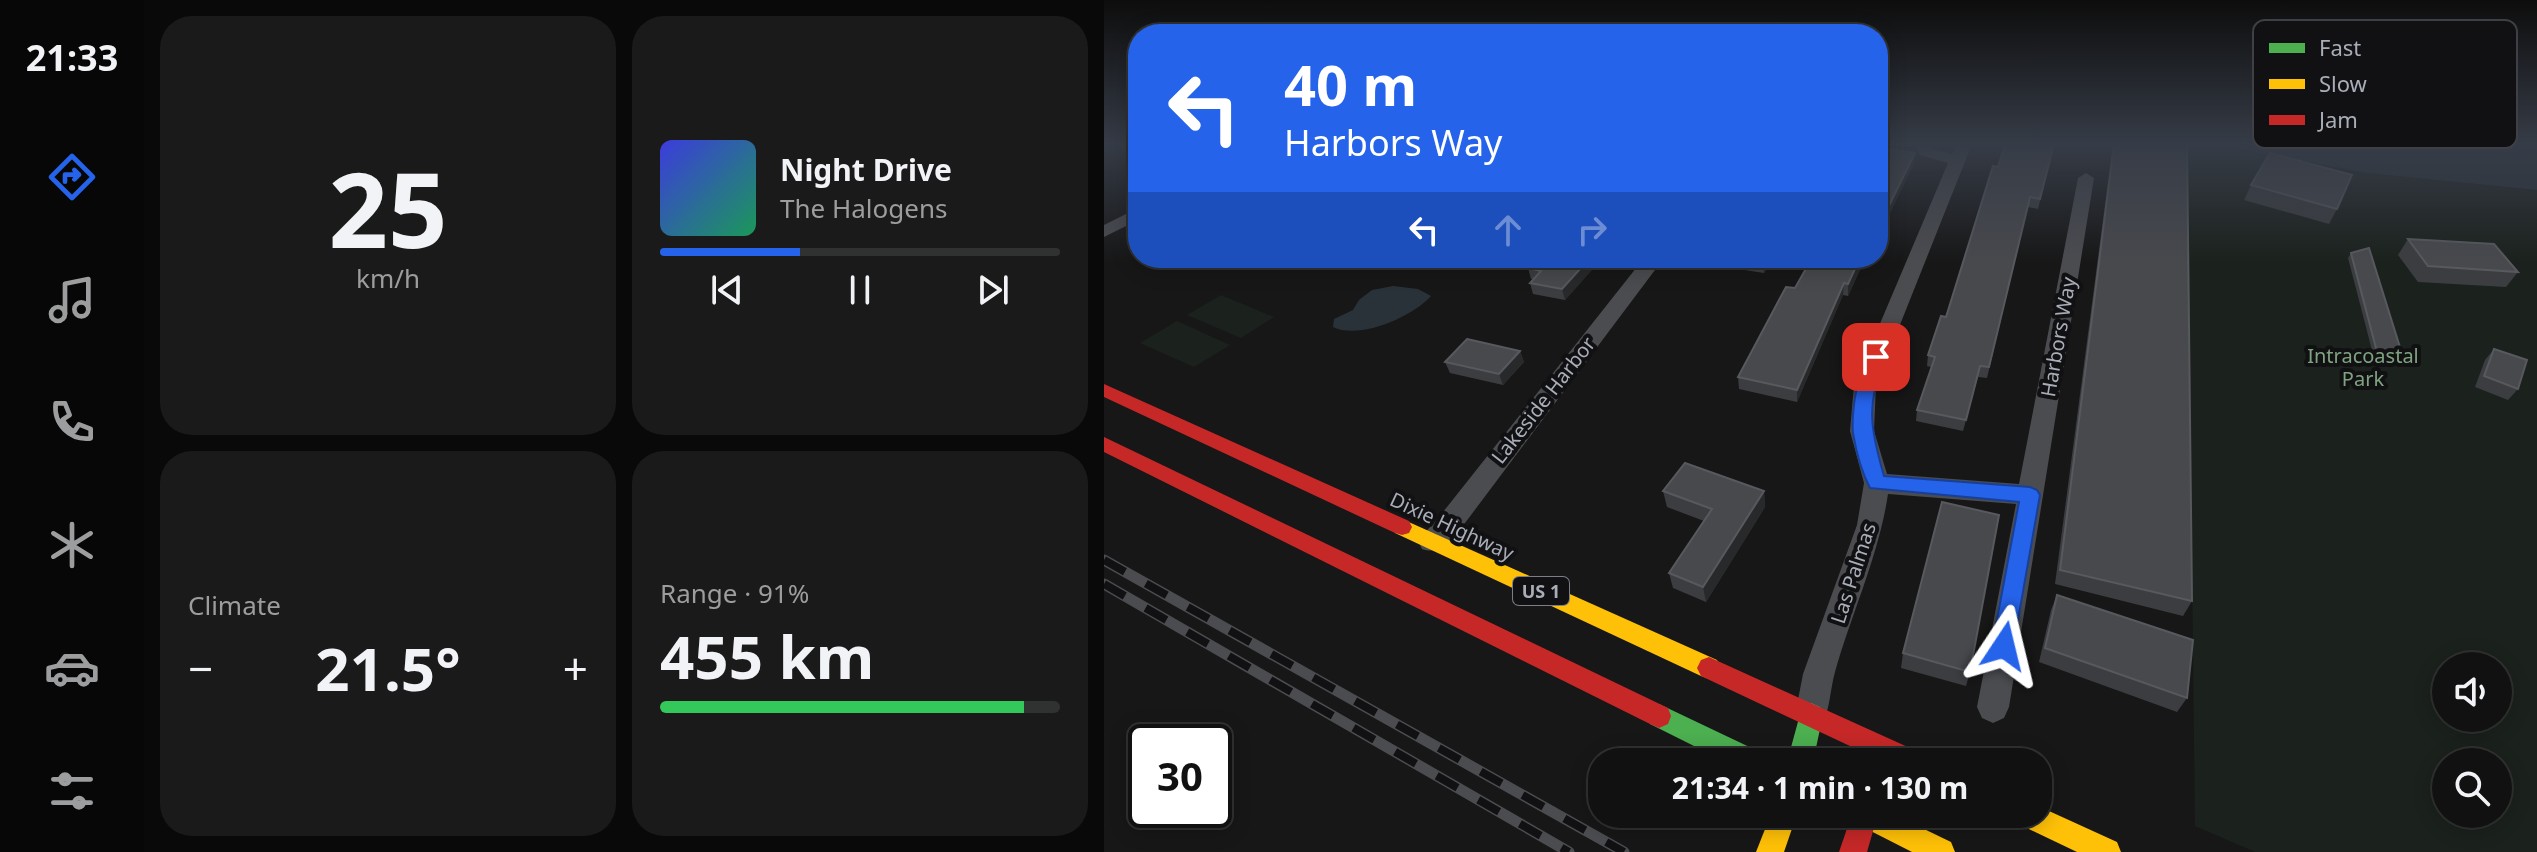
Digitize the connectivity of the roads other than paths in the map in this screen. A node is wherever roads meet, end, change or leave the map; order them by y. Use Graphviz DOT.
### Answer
graph roads {
  1 [pos="1947,184"];
  2 [pos="2085,184"];
  3 [pos="1128,219"];
  4 [pos="1104,232"];
  5 [pos="1646,268"];
  6 [pos="1104,390"];
  7 [pos="1104,444"];
  8 [pos="1877,483"];
  9 [pos="2030,495"];
  10 [pos="1432,541"];
  11 [pos="1993,707"];
  12 [pos="1811,715"];
  13 [pos="1724,748"];
  14 [pos="1803,748"];
  15 [pos="1867,748"];
  16 [pos="2052,827"];
  17 [pos="1779,828"];
  18 [pos="1861,828"];
  19 [pos="1893,828"];
  20 [pos="1770,852"];
  21 [pos="1853,852"];
  22 [pos="1941,852"];
  23 [pos="2107,852"];
  1 -- 8 [label="street, Las Palmas"];
  2 -- 9 [label="street, Harbors Way"];
  3 -- 4 [label="street"];
  5 -- 10 [label="street, Lakeside Harbor"];
  6 -- 10 [label="main road, Dixie Highway / US 1"];
  7 -- 13 [label="main road"];
  8 -- 9 [label="street"];
  8 -- 12 [label="street, Las Palmas"];
  9 -- 11 [label="street, Harbors Way"];
  10 -- 12 [label="main road, Dixie Highway / US 1"];
  12 -- 14 [label="main road"];
  12 -- 15 [label="main road, Dixie Highway / US 1"];
  16 -- 23 [label="main road"];
  17 -- 20 [label="main road"];
  18 -- 21 [label="main road"];
  19 -- 22 [label="main road"];
}
